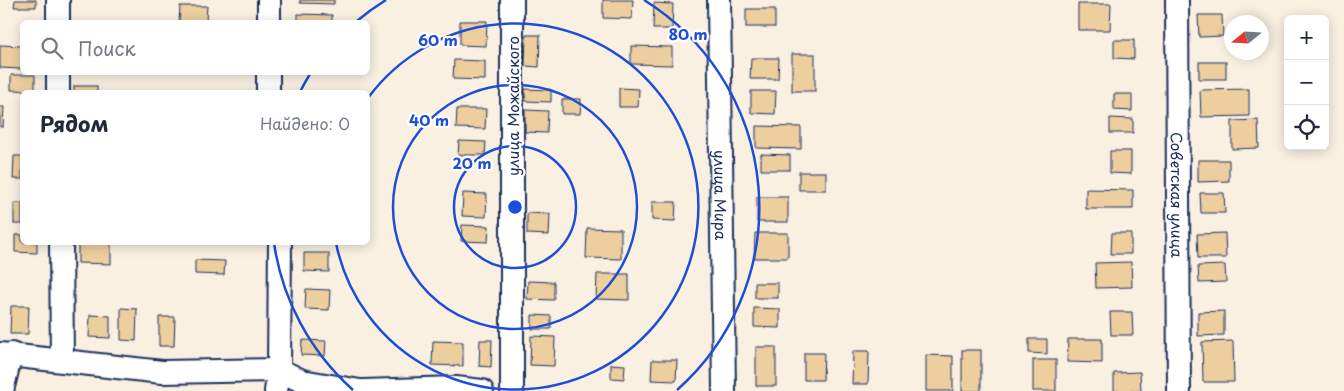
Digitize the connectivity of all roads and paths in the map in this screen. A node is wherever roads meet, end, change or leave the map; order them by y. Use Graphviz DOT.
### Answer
graph roads {
  1 [pos="58,0"];
  2 [pos="269,0"];
  3 [pos="512,0"];
  4 [pos="719,0"];
  5 [pos="1177,0"];
  6 [pos="58,20"];
  7 [pos="268,20"];
  8 [pos="58,75"];
  9 [pos="268,75"];
  10 [pos="58,90"];
  11 [pos="268,90"];
  12 [pos="61,245"];
  13 [pos="280,245"];
  14 [pos="6,354"];
  15 [pos="62,360"];
  16 [pos="278,381"];
  17 [pos="456,390"];
  18 [pos="2,391"];
  19 [pos="362,391"];
  20 [pos="482,391"];
  21 [pos="512,391"];
  22 [pos="724,391"];
  23 [pos="1179,391"];
  1 -- 6 [label="street"];
  2 -- 7 [label="street"];
  3 -- 21 [label="street, улица Можайского"];
  4 -- 22 [label="street, улица Мира"];
  5 -- 23 [label="street, Советская улица"];
  8 -- 10 [label="street"];
  9 -- 11 [label="street"];
  12 -- 15 [label="street"];
  13 -- 16 [label="street"];
  14 -- 15 [label="street"];
  14 -- 18 [label="street"];
  15 -- 16 [label="street"];
  16 -- 19 [label="street"];
  17 -- 19 [label="street"];
  17 -- 20 [label="street"];
}
